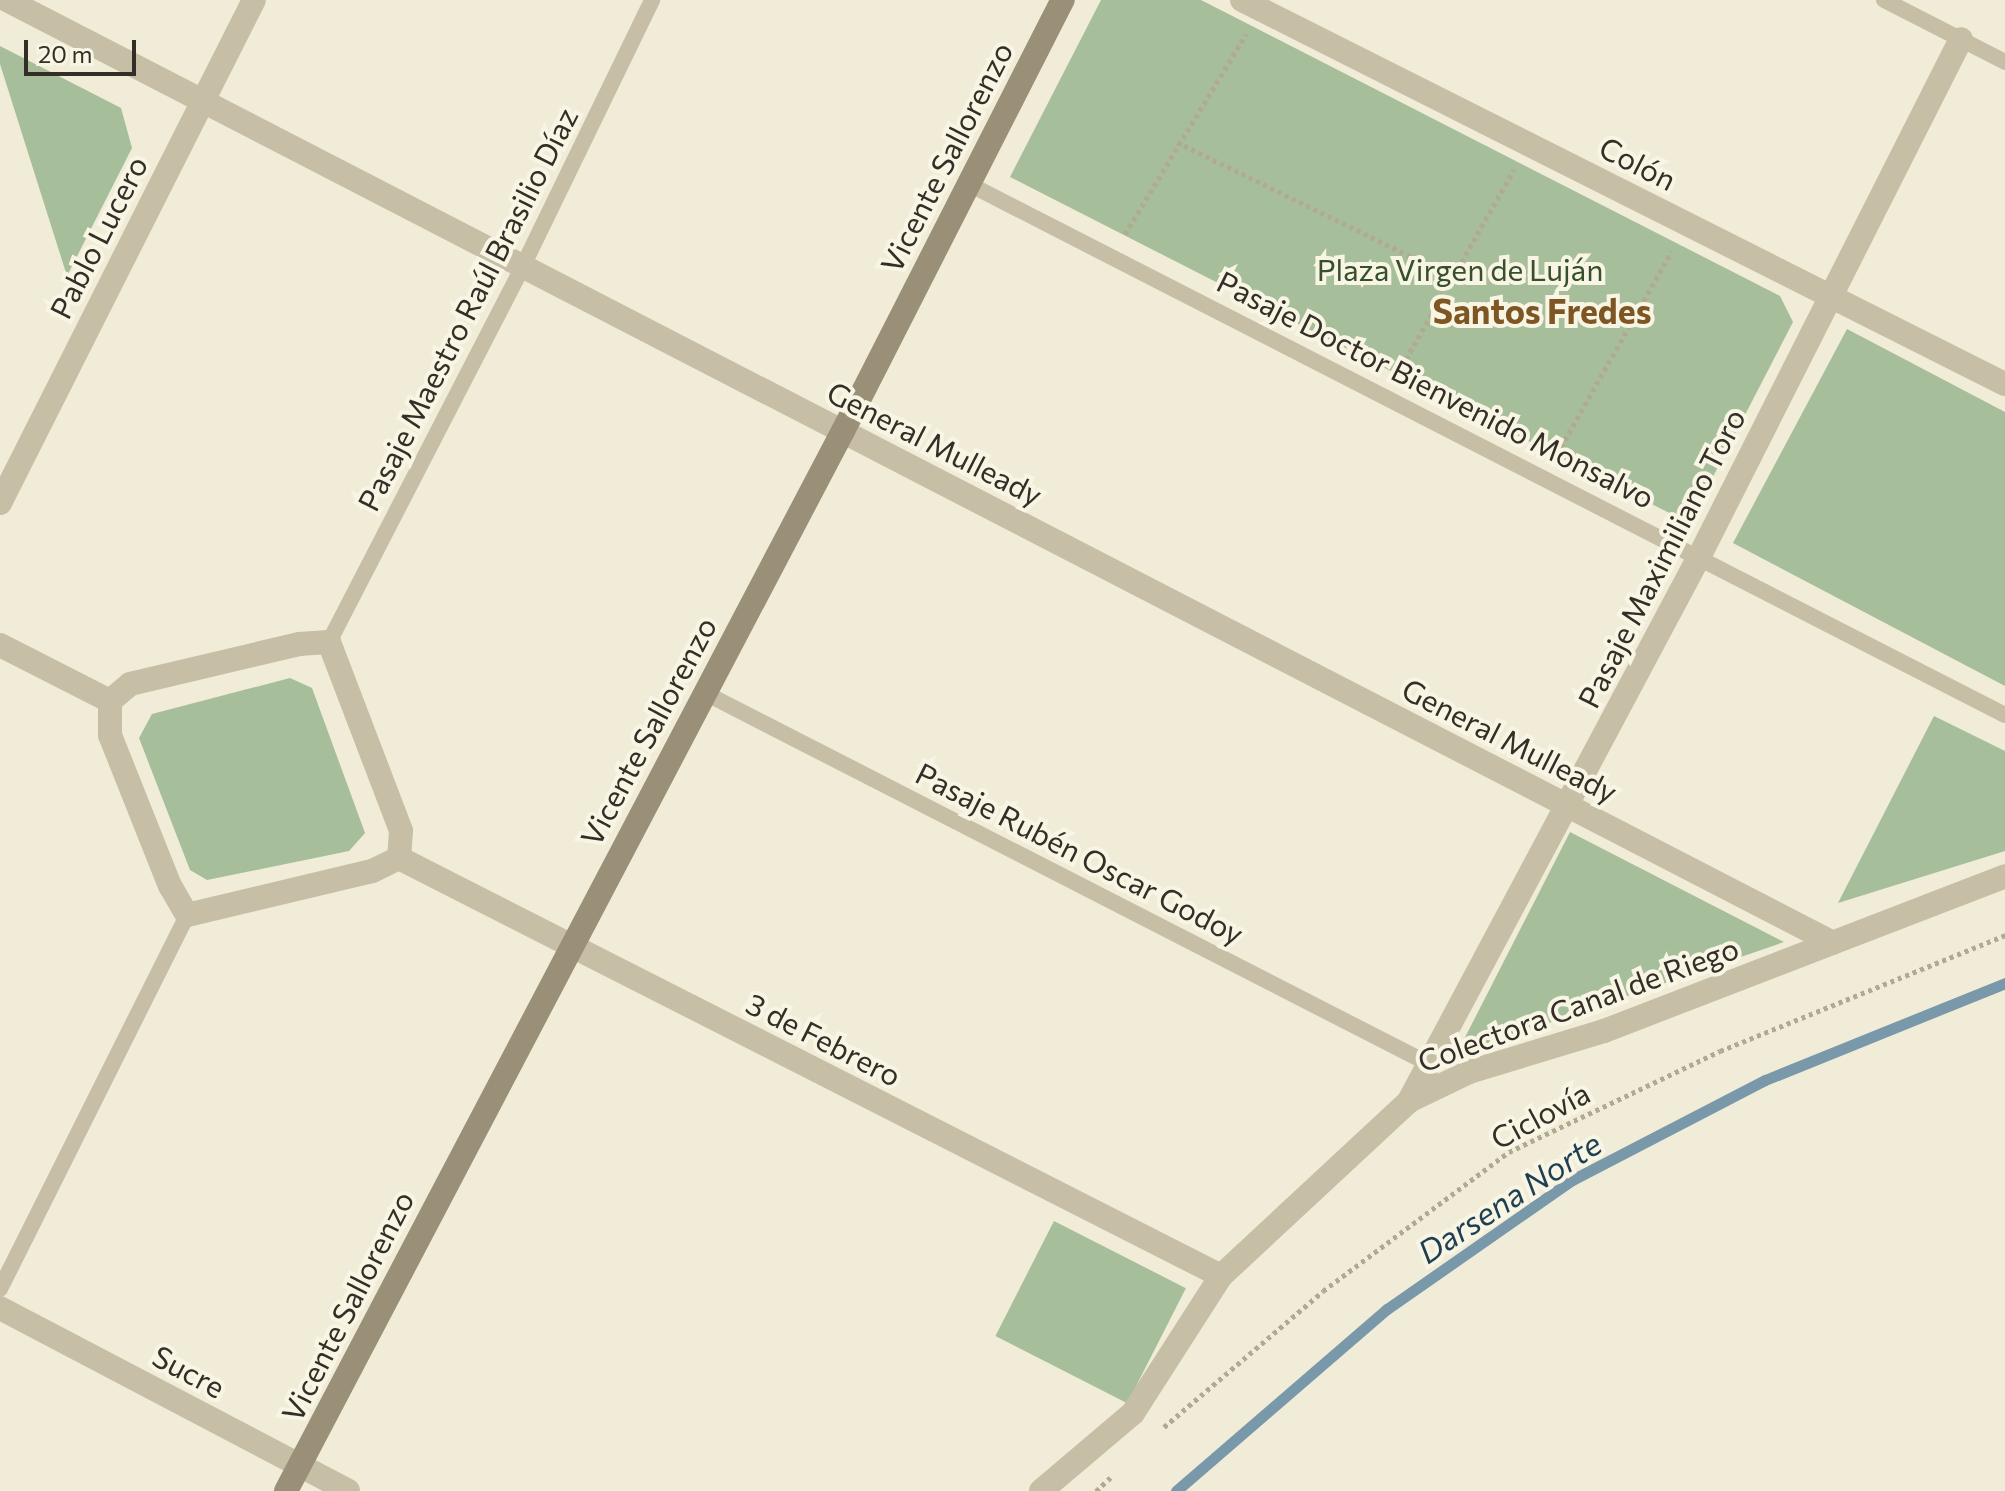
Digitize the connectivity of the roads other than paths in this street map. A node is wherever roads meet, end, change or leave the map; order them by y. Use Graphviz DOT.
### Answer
graph roads {
  1 [pos="7,0"];
  2 [pos="254,0"];
  3 [pos="652,0"];
  4 [pos="1063,0"];
  5 [pos="1242,0"];
  6 [pos="1884,0"];
  7 [pos="1961,39"];
  8 [pos="2005,62"];
  9 [pos="203,101"];
  10 [pos="967,183"];
  11 [pos="523,266"];
  12 [pos="1830,295"];
  13 [pos="2005,384"];
  14 [pos="843,431"];
  15 [pos="0,503"];
  16 [pos="1700,555"];
  17 [pos="329,642"];
  18 [pos="0,645"];
  19 [pos="705,693"];
  20 [pos="110,701"];
  21 [pos="2005,715"];
  22 [pos="1568,806"];
  23 [pos="399,858"];
  24 [pos="2005,876"];
  25 [pos="187,915"];
  26 [pos="1833,943"];
  27 [pos="570,947"];
  28 [pos="1429,1064"];
  29 [pos="1409,1101"];
  30 [pos="1221,1276"];
  31 [pos="0,1289"];
  32 [pos="0,1308"];
  33 [pos="300,1465"];
  34 [pos="286,1491"];
  35 [pos="348,1491"];
  36 [pos="1041,1491"];
  1 -- 9 [label="street, General Mulleady"];
  2 -- 9 [label="street, Pablo Lucero"];
  3 -- 11 [label="lane, Pasaje Maestro Raúl Brasilio Díaz"];
  4 -- 10 [label="street, Vicente Sallorenzo"];
  5 -- 12 [label="street, Colón"];
  6 -- 7 [label="lane"];
  7 -- 8 [label="lane"];
  7 -- 12 [label="street, Pasaje Maximiliano Toro"];
  9 -- 11 [label="street, General Mulleady"];
  9 -- 15 [label="street, Pablo Lucero"];
  10 -- 14 [label="street, Vicente Sallorenzo"];
  10 -- 16 [label="lane, Pasaje Doctor Bienvenido Monsalvo"];
  11 -- 14 [label="street, General Mulleady"];
  11 -- 17 [label="lane, Pasaje Maestro Raúl Brasilio Díaz"];
  12 -- 13 [label="street, Colón"];
  12 -- 16 [label="street, Pasaje Maximiliano Toro"];
  14 -- 19 [label="street, Vicente Sallorenzo"];
  14 -- 22 [label="street, General Mulleady"];
  16 -- 21 [label="lane, Pasaje Doctor Bienvenido Monsalvo"];
  16 -- 22 [label="street, Pasaje Maximiliano Toro"];
  17 -- 20 [label="street"];
  17 -- 23 [label="street"];
  18 -- 20 [label="street"];
  19 -- 27 [label="street, Vicente Sallorenzo"];
  19 -- 28 [label="lane, Pasaje Rubén Oscar Godoy"];
  20 -- 25 [label="street"];
  22 -- 26 [label="street, General Mulleady"];
  22 -- 28 [label="street, Pasaje Maximiliano Toro"];
  23 -- 25 [label="street"];
  23 -- 27 [label="street, 3 de Febrero"];
  24 -- 26 [label="street, Colectora Canal de Riego"];
  25 -- 31 [label="lane"];
  26 -- 29 [label="street, Colectora Canal de Riego"];
  27 -- 30 [label="street, 3 de Febrero"];
  27 -- 33 [label="street, Vicente Sallorenzo"];
  28 -- 29 [label="street, Pasaje Maximiliano Toro"];
  29 -- 30 [label="street, Colectora Canal de Riego"];
  30 -- 36 [label="street, Colectora Canal de Riego"];
  32 -- 33 [label="street, Sucre"];
  33 -- 34 [label="street, Vicente Sallorenzo"];
  33 -- 35 [label="street, Sucre"];
}
